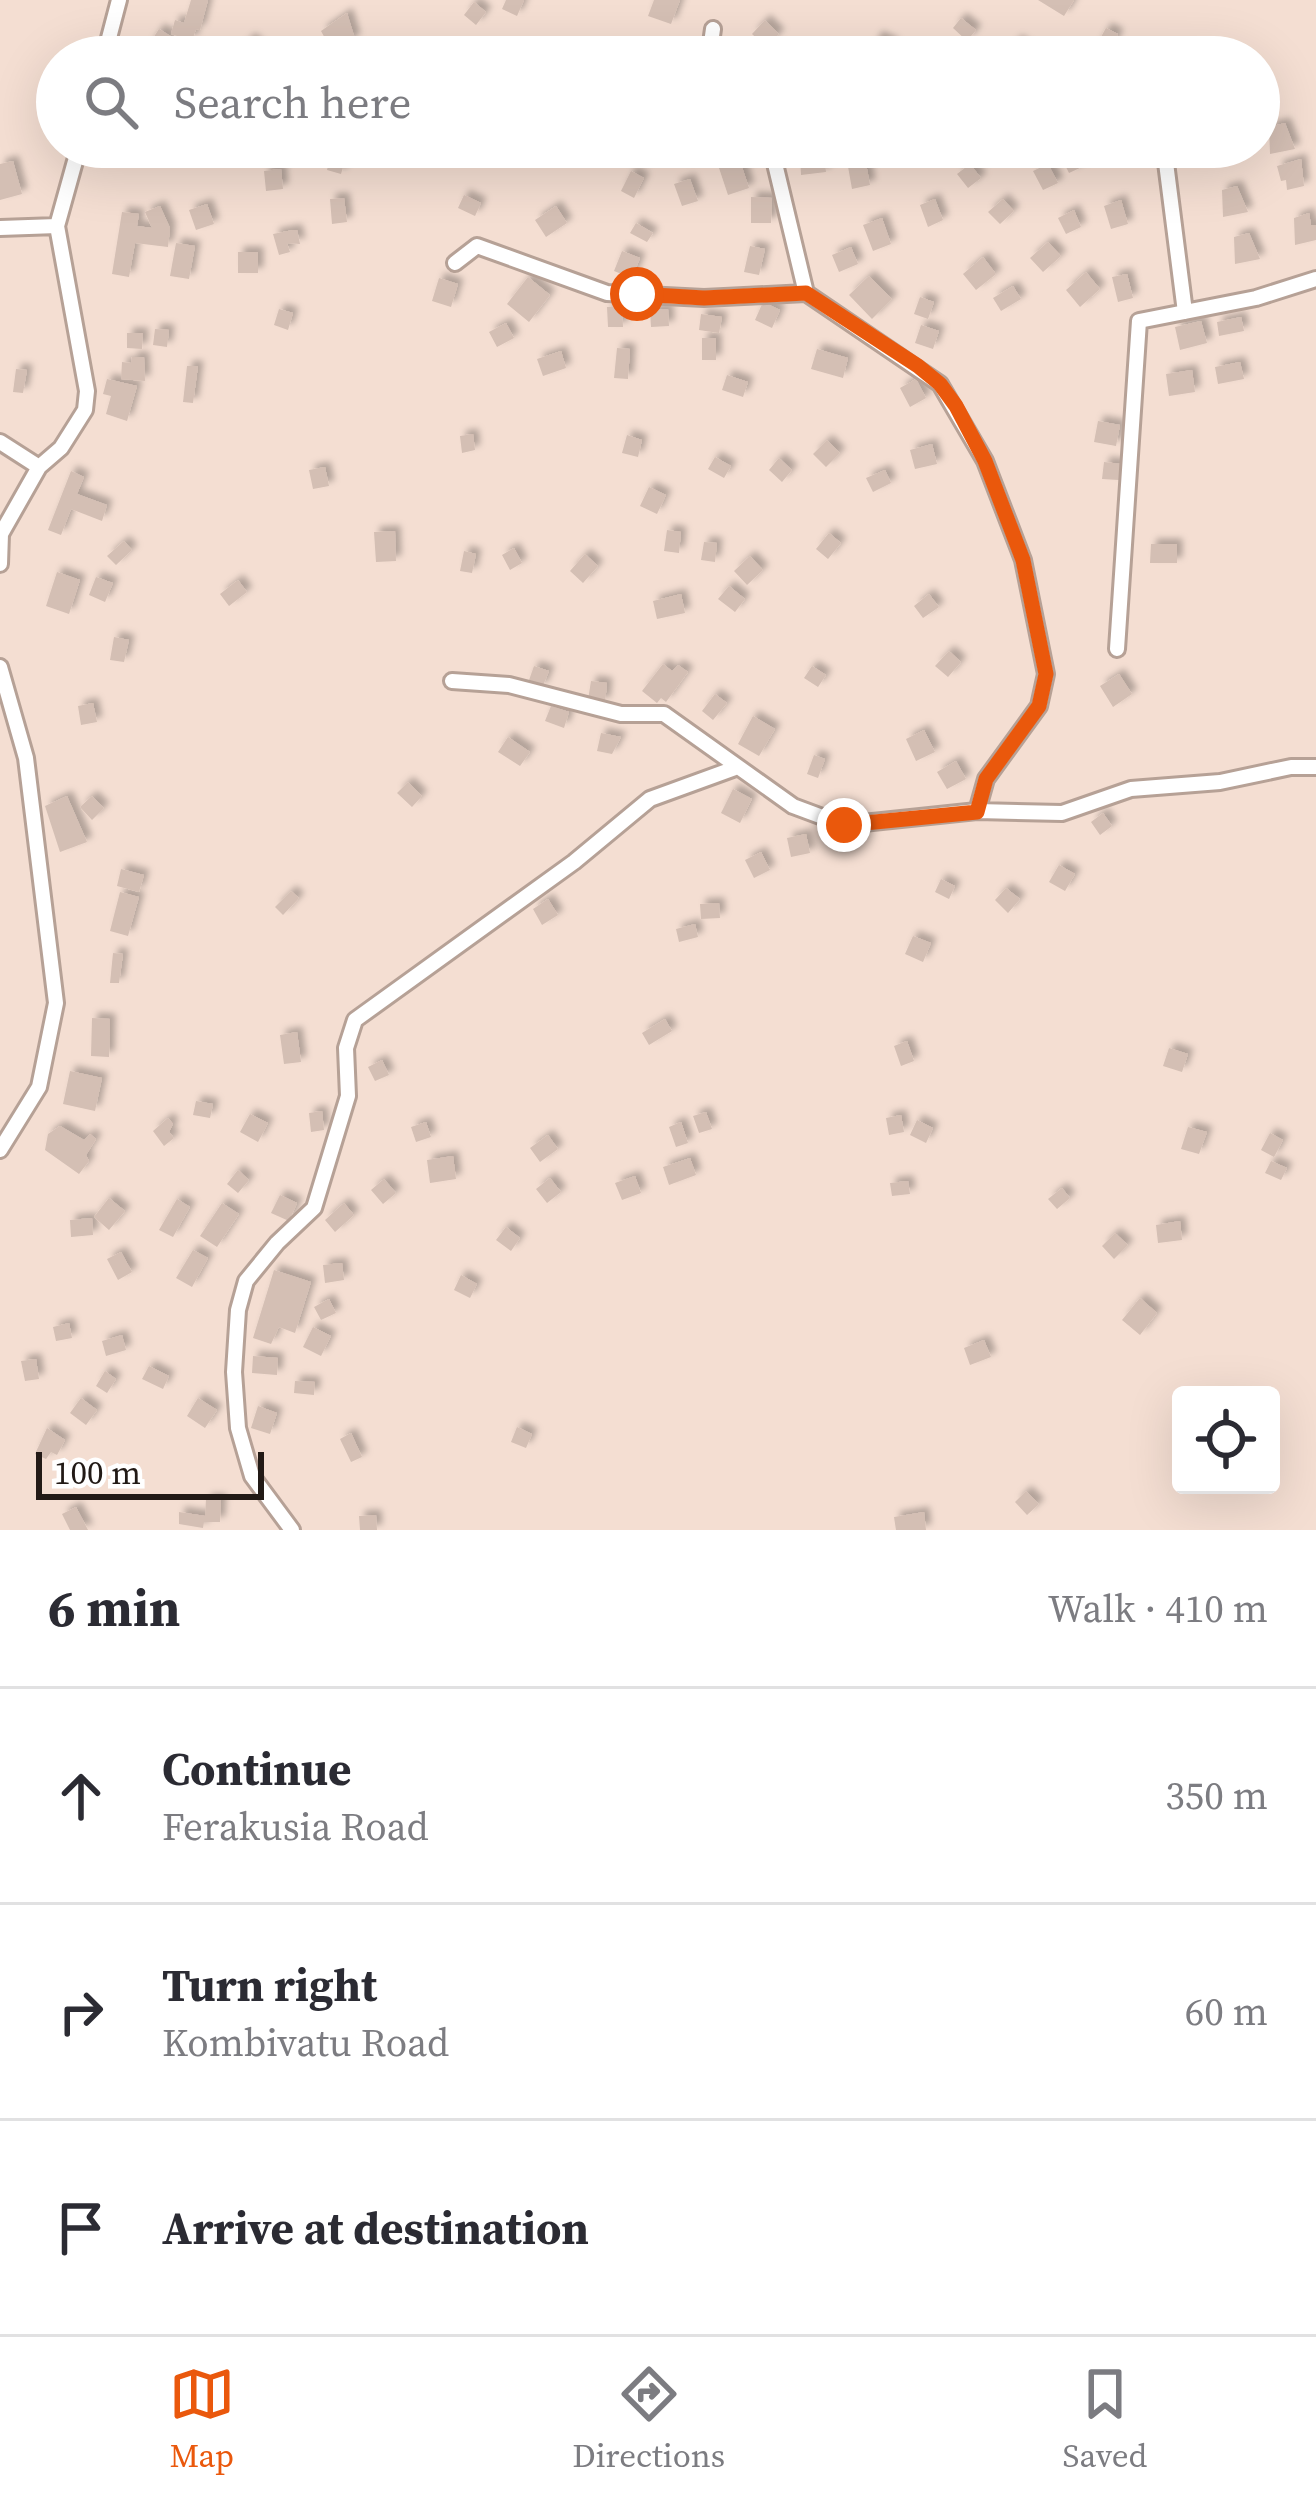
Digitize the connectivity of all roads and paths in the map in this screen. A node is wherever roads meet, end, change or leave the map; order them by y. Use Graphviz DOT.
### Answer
graph roads {
  1 [pos="119,0"];
  2 [pos="713,29"];
  3 [pos="110,36"];
  4 [pos="712,36"];
  5 [pos="73,168"];
  6 [pos="776,168"];
  7 [pos="1168,168"];
  8 [pos="57,226"];
  9 [pos="0,228"];
  10 [pos="455,263"];
  11 [pos="1316,279"];
  12 [pos="806,293"];
  13 [pos="1185,312"];
  14 [pos="0,442"];
  15 [pos="39,467"];
  16 [pos="0,564"];
  17 [pos="1118,649"];
  18 [pos="0,667"];
  19 [pos="452,681"];
  20 [pos="737,767"];
  21 [pos="1316,767"];
  22 [pos="977,812"];
  23 [pos="0,1150"];
  24 [pos="292,1530"];
  1 -- 3 [label="street"];
  2 -- 4 [label="street"];
  5 -- 8 [label="street"];
  6 -- 12 [label="street"];
  7 -- 13 [label="street"];
  8 -- 9 [label="street"];
  8 -- 15 [label="street"];
  10 -- 12 [label="street"];
  11 -- 13 [label="street"];
  12 -- 22 [label="street"];
  13 -- 17 [label="street"];
  14 -- 15 [label="street"];
  15 -- 16 [label="street"];
  18 -- 23 [label="street"];
  19 -- 20 [label="street"];
  20 -- 22 [label="street"];
  20 -- 24 [label="street"];
  21 -- 22 [label="street"];
}
